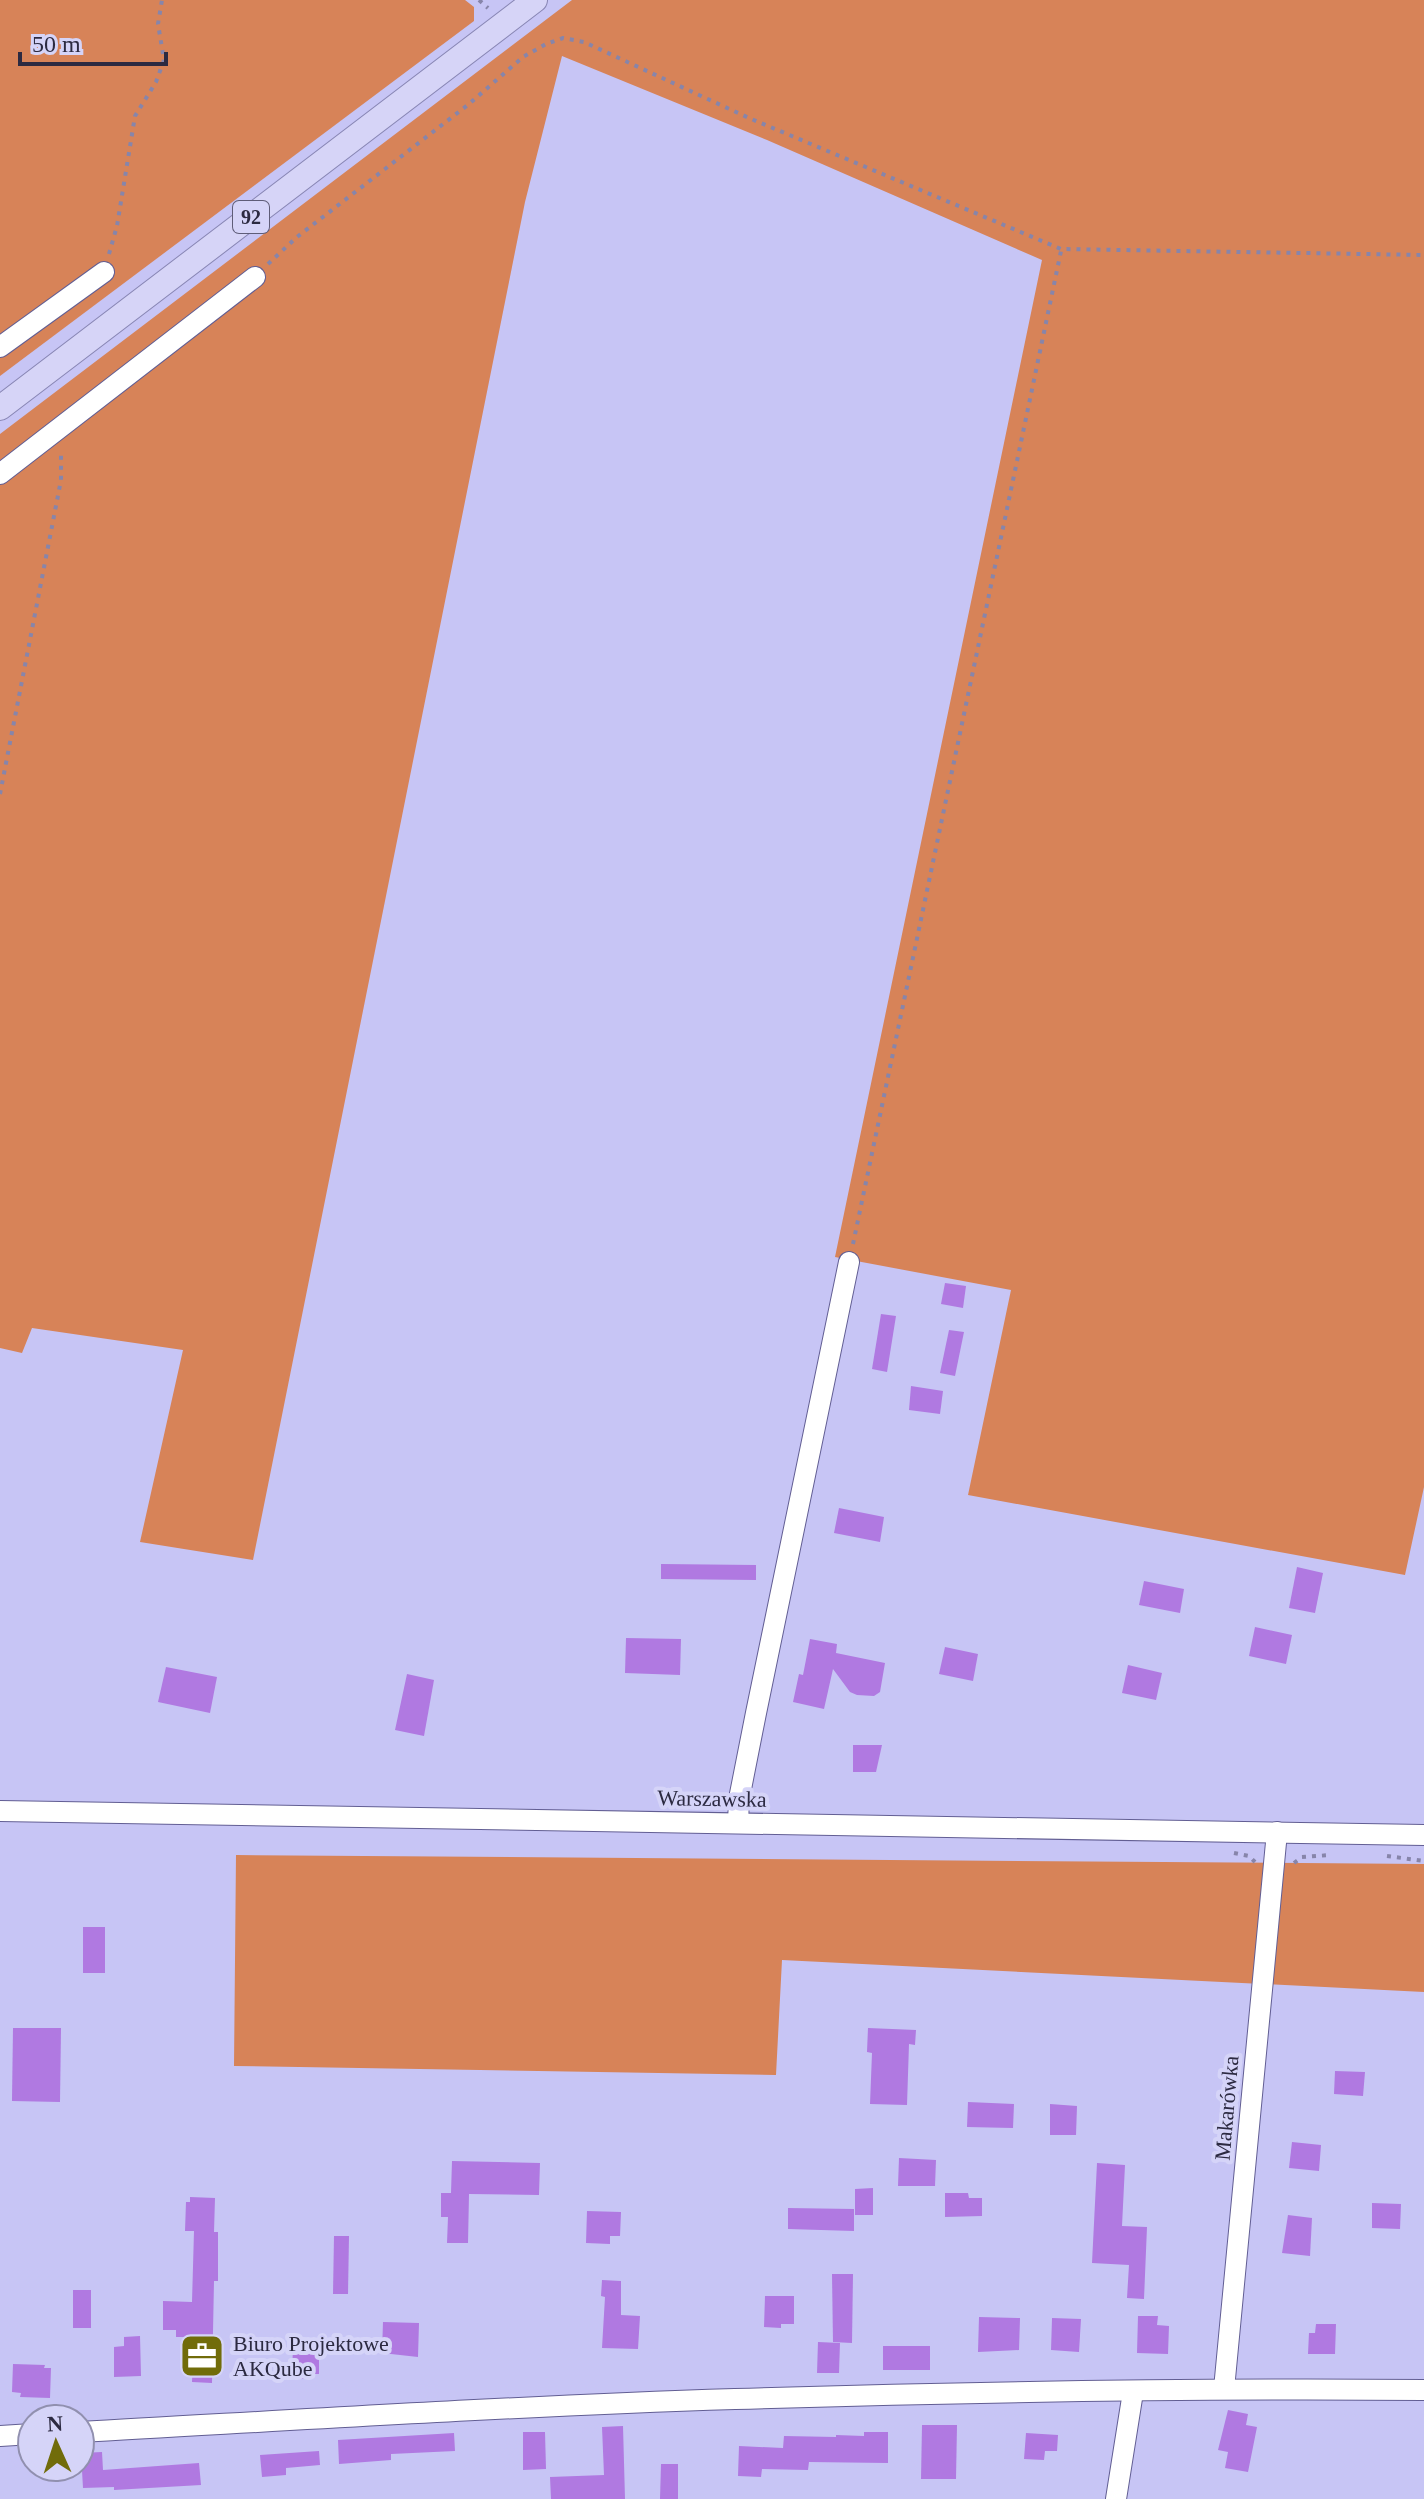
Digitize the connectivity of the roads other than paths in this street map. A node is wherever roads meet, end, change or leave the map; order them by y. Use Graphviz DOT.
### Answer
graph roads {
  1 [pos="535,0"];
  2 [pos="104,272"];
  3 [pos="255,277"];
  4 [pos="0,347"];
  5 [pos="0,408"];
  6 [pos="0,474"];
  7 [pos="849,1262"];
  8 [pos="0,1811"];
  9 [pos="738,1823"];
  10 [pos="1277,1832"];
  11 [pos="1424,1835"];
  12 [pos="1224,2389"];
  13 [pos="1424,2390"];
  14 [pos="1133,2392"];
  15 [pos="96,2431"];
  16 [pos="1116,2499"];
  1 -- 5 [label="main road, 92"];
  2 -- 4 [label="street"];
  3 -- 6 [label="street"];
  7 -- 9 [label="street"];
  8 -- 9 [label="street, Warszawska"];
  9 -- 10 [label="street, Warszawska"];
  10 -- 11 [label="street, Warszawska"];
  10 -- 12 [label="street, Makarówka"];
  12 -- 13 [label="street"];
  12 -- 14 [label="street"];
  14 -- 15 [label="street"];
  14 -- 16 [label="street"];
}
